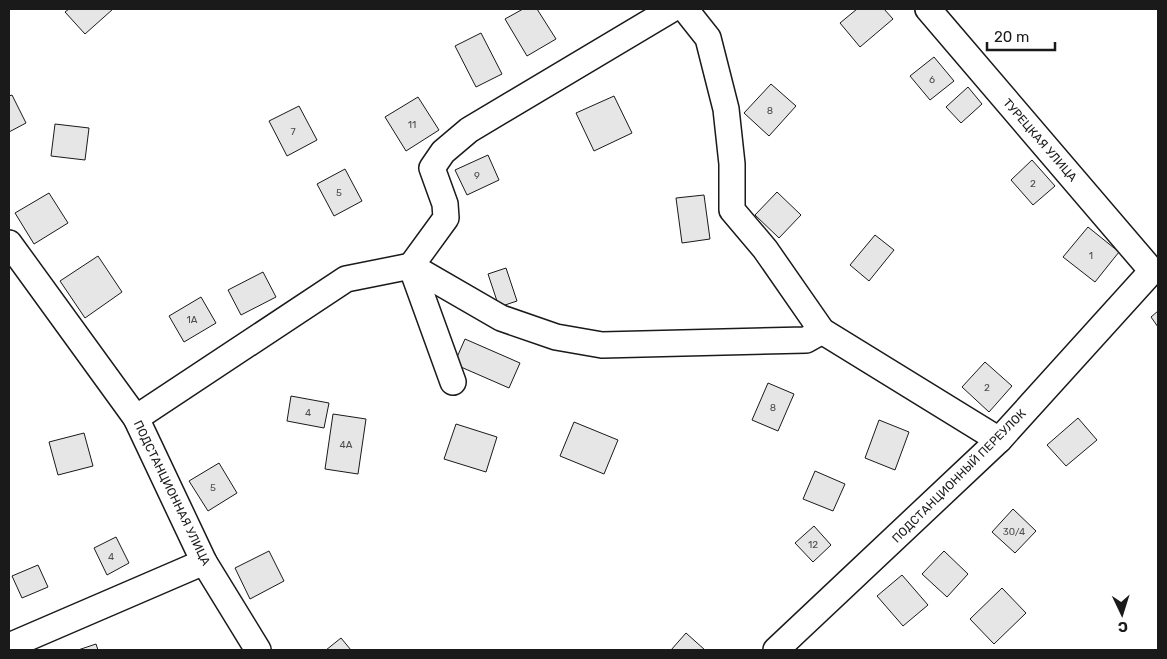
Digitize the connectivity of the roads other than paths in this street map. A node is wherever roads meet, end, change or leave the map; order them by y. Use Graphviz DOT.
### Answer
graph roads {
  1 [pos="672,9"];
  2 [pos="685,9"];
  3 [pos="928,9"];
  4 [pos="9,243"];
  5 [pos="411,266"];
  6 [pos="1152,271"];
  7 [pos="822,331"];
  8 [pos="453,382"];
  9 [pos="136,418"];
  10 [pos="999,440"];
  11 [pos="204,562"];
  12 [pos="9,646"];
  13 [pos="258,650"];
  14 [pos="776,650"];
  1 -- 5 [label="street"];
  2 -- 7 [label="street"];
  3 -- 6 [label="street, ТУРЕЦКАЯ УЛИЦА"];
  4 -- 9 [label="street, ПОДСТАНЦИОННАЯ УЛИЦА"];
  5 -- 7 [label="street"];
  5 -- 8 [label="street"];
  5 -- 9 [label="street"];
  6 -- 10 [label="street, ПОДСТАНЦИОННЫЙ ПЕРЕУЛОК"];
  7 -- 10 [label="street"];
  9 -- 11 [label="street, ПОДСТАНЦИОННАЯ УЛИЦА"];
  10 -- 14 [label="street, ПОДСТАНЦИОННЫЙ ПЕРЕУЛОК"];
  11 -- 12 [label="street"];
  11 -- 13 [label="street, ПОДСТАНЦИОННАЯ УЛИЦА"];
}
